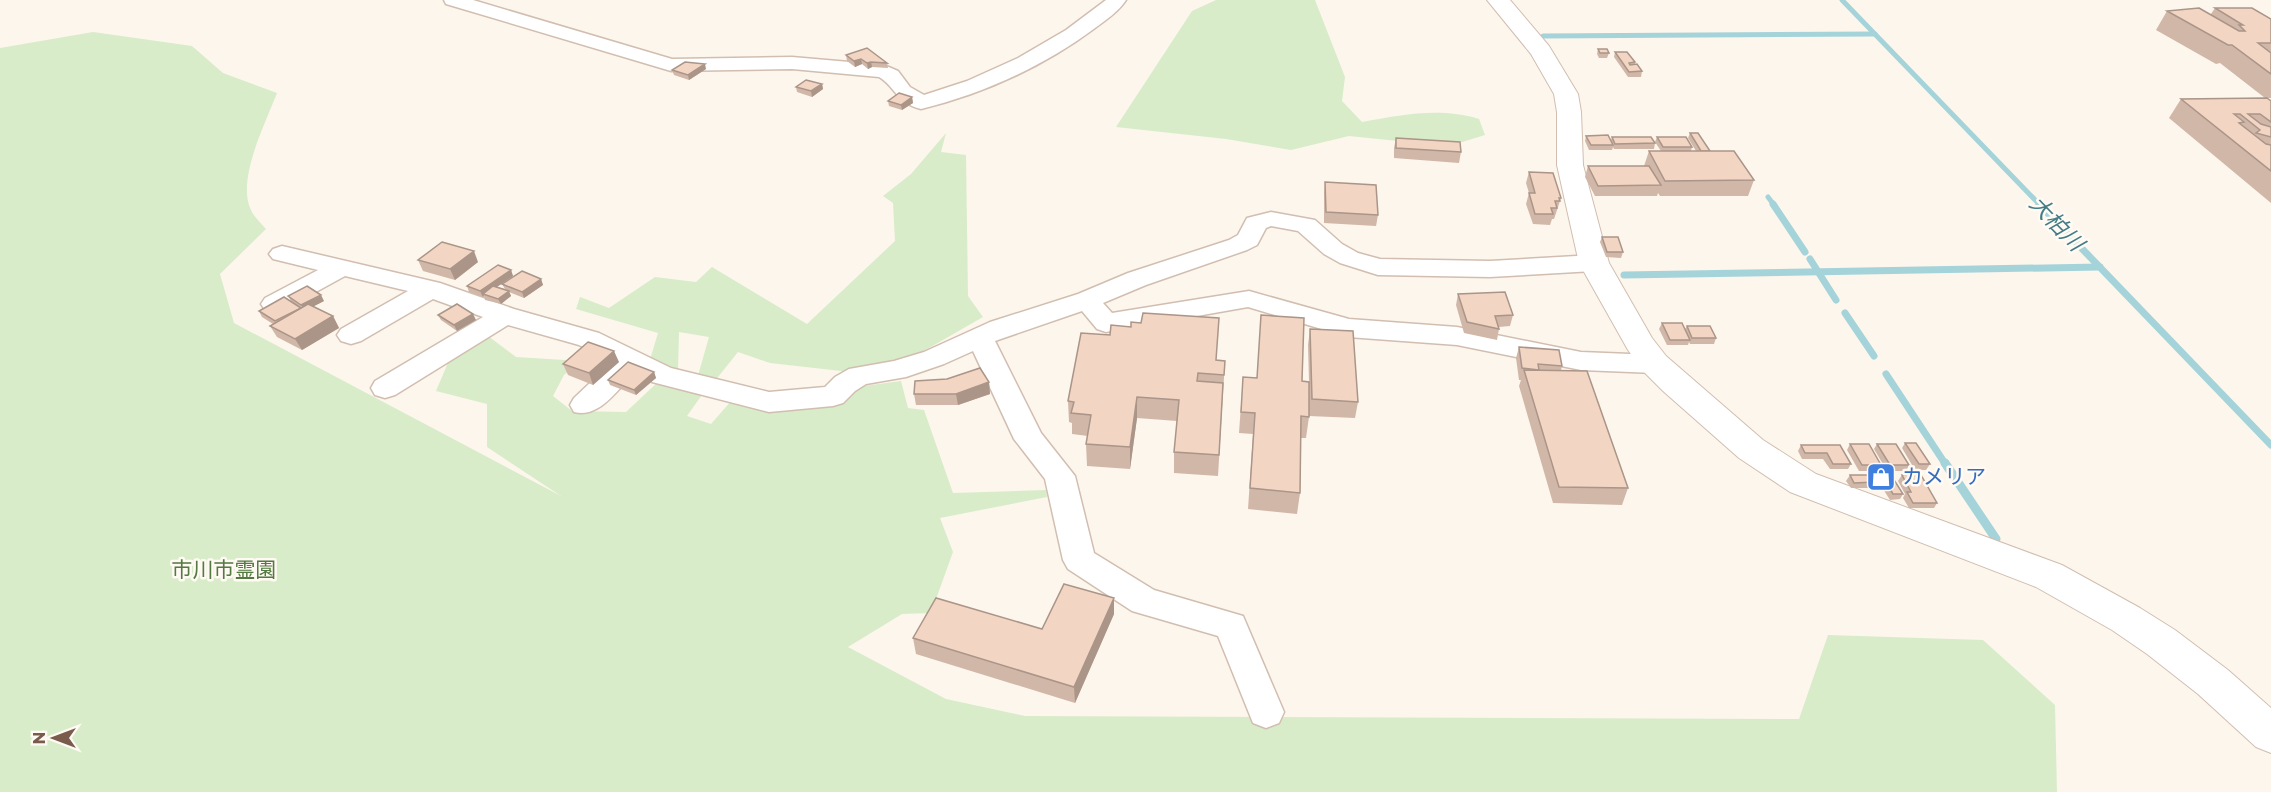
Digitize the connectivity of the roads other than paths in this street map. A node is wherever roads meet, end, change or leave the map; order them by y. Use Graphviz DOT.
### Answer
graph roads {
  1 [pos="453,0"];
  2 [pos="1117,0"];
  3 [pos="1498,0"];
  4 [pos="282,254"];
  5 [pos="1594,263"];
  6 [pos="342,268"];
  7 [pos="431,289"];
  8 [pos="1087,300"];
  9 [pos="274,304"];
  10 [pos="505,315"];
  11 [pos="351,335"];
  12 [pos="979,336"];
  13 [pos="632,359"];
  14 [pos="1655,363"];
  15 [pos="385,388"];
  16 [pos="584,405"];
  17 [pos="1266,712"];
  18 [pos="2271,734"];
  1 -- 2 [label="street"];
  3 -- 5 [label="street"];
  4 -- 6 [label="street"];
  5 -- 8 [label="street"];
  5 -- 14 [label="street"];
  6 -- 7 [label="street"];
  6 -- 9 [label="street"];
  7 -- 10 [label="street"];
  7 -- 11 [label="street"];
  8 -- 12 [label="street"];
  8 -- 14 [label="street"];
  10 -- 13 [label="street"];
  10 -- 15 [label="street"];
  12 -- 13 [label="street"];
  12 -- 17 [label="street"];
  13 -- 16 [label="street"];
  14 -- 18 [label="street"];
}
